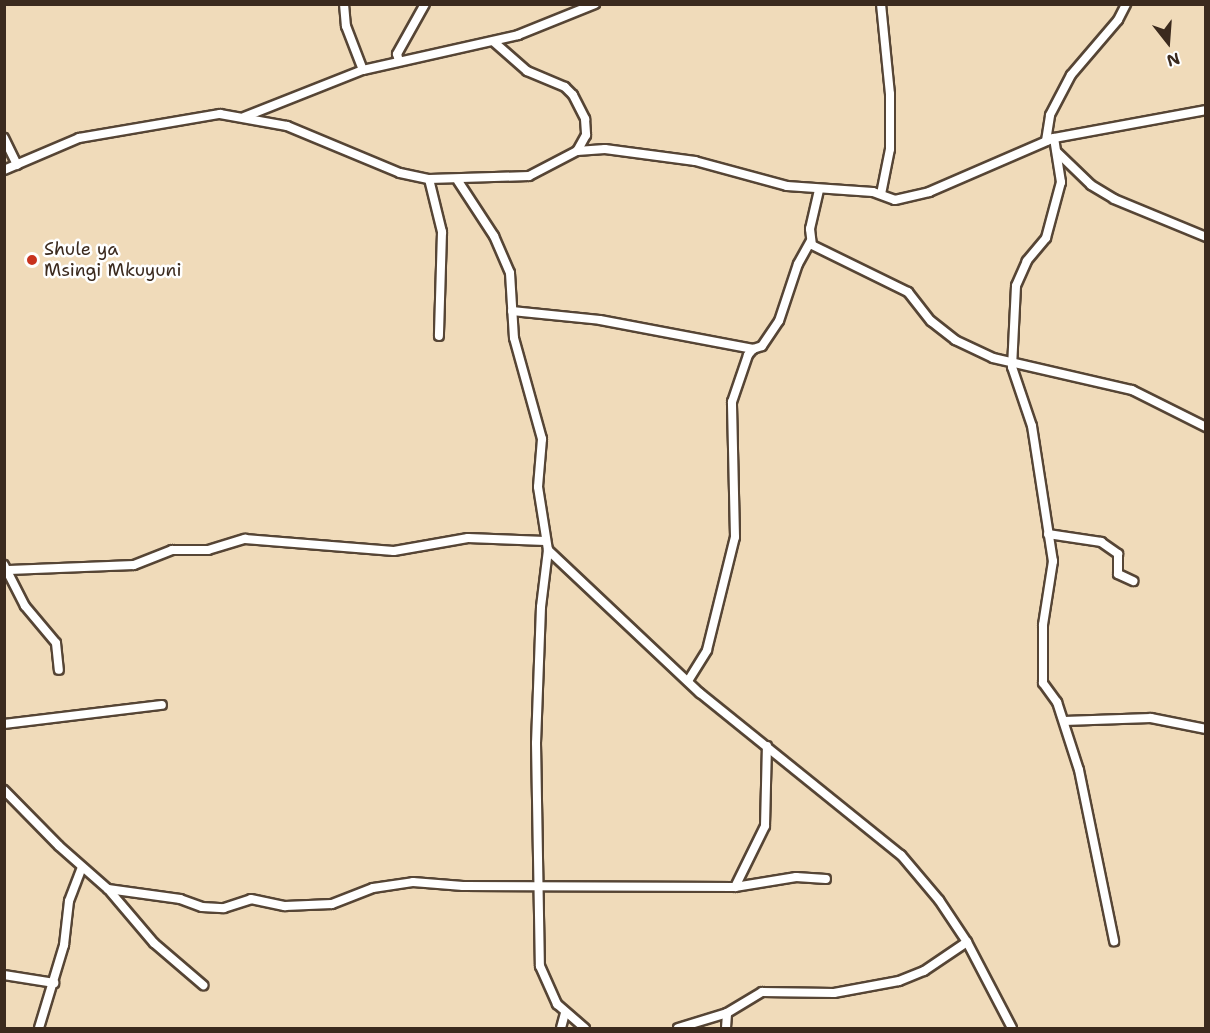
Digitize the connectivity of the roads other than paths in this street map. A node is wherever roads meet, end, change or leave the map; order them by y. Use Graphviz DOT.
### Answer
graph roads {
  1 [pos="344,4"];
  2 [pos="425,4"];
  3 [pos="595,4"];
  4 [pos="881,4"];
  5 [pos="1125,4"];
  6 [pos="494,42"];
  7 [pos="399,61"];
  8 [pos="363,70"];
  9 [pos="1206,110"];
  10 [pos="243,117"];
  11 [pos="4,138"];
  12 [pos="1050,140"];
  13 [pos="577,151"];
  14 [pos="1057,152"];
  15 [pos="17,165"];
  16 [pos="4,170"];
  17 [pos="429,179"];
  18 [pos="458,181"];
  19 [pos="819,190"];
  20 [pos="881,194"];
  21 [pos="1206,237"];
  22 [pos="811,241"];
  23 [pos="512,311"];
  24 [pos="439,336"];
  25 [pos="753,349"];
  26 [pos="1012,363"];
  27 [pos="1206,427"];
  28 [pos="1048,534"];
  29 [pos="544,541"];
  30 [pos="548,550"];
  31 [pos="7,567"];
  32 [pos="1133,581"];
  33 [pos="59,670"];
  34 [pos="688,681"];
  35 [pos="162,705"];
  36 [pos="1064,722"];
  37 [pos="4,724"];
  38 [pos="1206,729"];
  39 [pos="767,746"];
  40 [pos="4,790"];
  41 [pos="82,867"];
  42 [pos="826,879"];
  43 [pos="540,885"];
  44 [pos="735,887"];
  45 [pos="108,889"];
  46 [pos="1114,941"];
  47 [pos="967,942"];
  48 [pos="4,975"];
  49 [pos="54,983"];
  50 [pos="203,985"];
  51 [pos="565,1013"];
  52 [pos="727,1013"];
  53 [pos="39,1029"];
  54 [pos="561,1029"];
  55 [pos="585,1029"];
  56 [pos="678,1029"];
  57 [pos="726,1029"];
  58 [pos="1012,1029"];
  1 -- 8 [label="street"];
  2 -- 7 [label="street"];
  3 -- 6 [label="street"];
  4 -- 20 [label="street"];
  5 -- 12 [label="street"];
  6 -- 7 [label="street"];
  6 -- 13 [label="street"];
  7 -- 8 [label="street"];
  8 -- 10 [label="street"];
  9 -- 12 [label="street"];
  10 -- 15 [label="street"];
  10 -- 17 [label="street"];
  11 -- 15 [label="street"];
  12 -- 14 [label="street"];
  12 -- 20 [label="street"];
  13 -- 18 [label="street"];
  13 -- 19 [label="street"];
  14 -- 21 [label="street"];
  14 -- 26 [label="street"];
  15 -- 16 [label="street"];
  17 -- 18 [label="street"];
  17 -- 24 [label="street"];
  18 -- 23 [label="street"];
  19 -- 20 [label="street"];
  19 -- 22 [label="street"];
  22 -- 25 [label="street"];
  22 -- 26 [label="street"];
  23 -- 25 [label="street"];
  23 -- 29 [label="street"];
  25 -- 34 [label="street"];
  26 -- 27 [label="street"];
  26 -- 28 [label="street"];
  28 -- 32 [label="street"];
  28 -- 36 [label="street"];
  29 -- 30 [label="street"];
  29 -- 31 [label="street"];
  30 -- 34 [label="street"];
  30 -- 43 [label="street"];
  31 -- 33 [label="street"];
  34 -- 39 [label="street"];
  35 -- 37 [label="street"];
  36 -- 38 [label="street"];
  36 -- 46 [label="street"];
  39 -- 44 [label="street"];
  39 -- 47 [label="street"];
  40 -- 41 [label="street"];
  41 -- 45 [label="street"];
  41 -- 49 [label="street"];
  42 -- 44 [label="street"];
  43 -- 44 [label="street"];
  43 -- 45 [label="street"];
  43 -- 51 [label="street"];
  45 -- 50 [label="street"];
  47 -- 52 [label="street"];
  47 -- 58 [label="street"];
  48 -- 49 [label="street"];
  49 -- 53 [label="street"];
  51 -- 54 [label="street"];
  51 -- 55 [label="street"];
  52 -- 56 [label="street"];
  52 -- 57 [label="street"];
}
